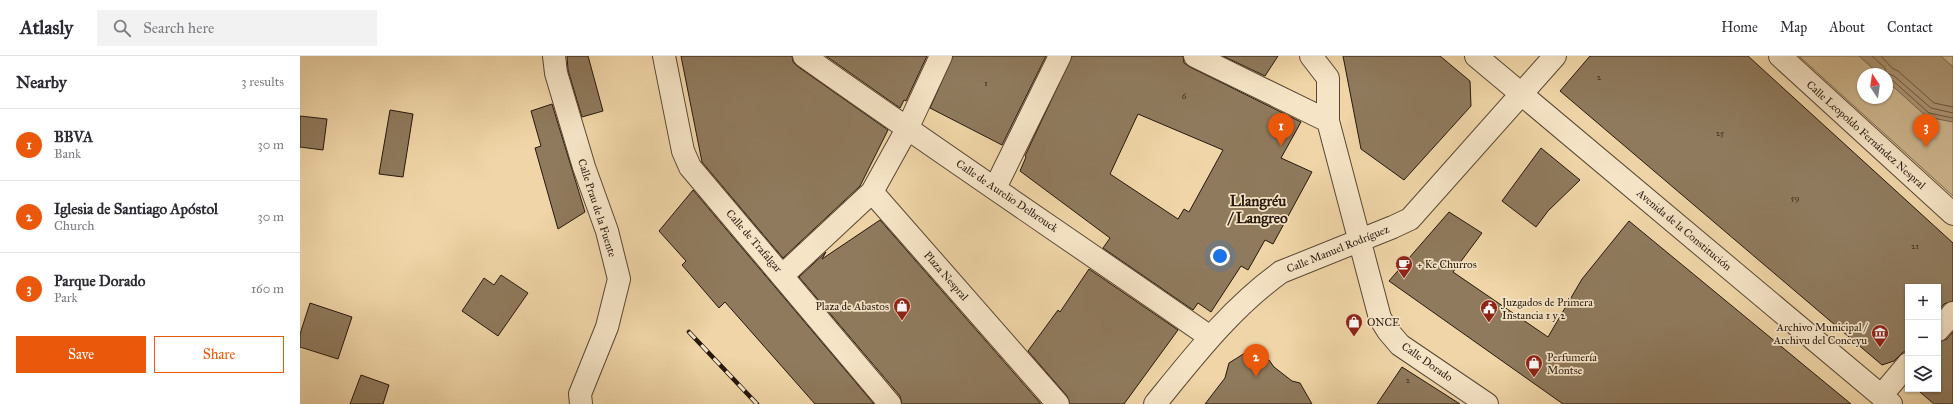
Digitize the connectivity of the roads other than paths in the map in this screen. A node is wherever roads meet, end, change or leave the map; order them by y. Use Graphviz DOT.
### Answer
graph roads {
  1 [pos="554,56"];
  2 [pos="664,56"];
  3 [pos="804,56"];
  4 [pos="941,56"];
  5 [pos="1060,56"];
  6 [pos="1195,56"];
  7 [pos="1311,56"];
  8 [pos="1476,56"];
  9 [pos="1555,56"];
  10 [pos="1780,56"];
  11 [pos="1522,95"];
  12 [pos="1328,121"];
  13 [pos="907,129"];
  14 [pos="995,188"];
  15 [pos="872,192"];
  16 [pos="1953,214"];
  17 [pos="1360,241"];
  18 [pos="783,275"];
  19 [pos="1953,313"];
  20 [pos="1941,327"];
  21 [pos="1210,337"];
  22 [pos="1905,369"];
  23 [pos="1886,400"];
  24 [pos="1477,401"];
  25 [pos="581,404"];
  26 [pos="890,404"];
  27 [pos="1058,404"];
  28 [pos="1155,404"];
  1 -- 25 [label="street, Calle Prau de la Fuente"];
  2 -- 18 [label="street, Calle de Trafalgar"];
  3 -- 13 [label="street, Calle de Aurelio Delbrouck"];
  4 -- 13 [label="street"];
  5 -- 14 [label="street"];
  6 -- 12 [label="street"];
  7 -- 12 [label="street, Calle Dorado"];
  8 -- 11 [label="street, Avenida de la Constitución"];
  9 -- 11 [label="street, Calle Manuel Rodríguez"];
  10 -- 16 [label="street, Calle Leopoldo Fernández Nespral"];
  11 -- 17 [label="street, Calle Manuel Rodríguez"];
  11 -- 23 [label="street, Avenida de la Constitución"];
  12 -- 17 [label="street, Calle Dorado"];
  13 -- 14 [label="street, Calle de Aurelio Delbrouck"];
  13 -- 15 [label="street"];
  14 -- 21 [label="street, Calle de Aurelio Delbrouck"];
  15 -- 18 [label="street"];
  15 -- 27 [label="street, Plaza Nespral"];
  17 -- 21 [label="street, Calle Manuel Rodríguez"];
  17 -- 24 [label="street, Calle Dorado"];
  18 -- 26 [label="street, Calle de Trafalgar"];
  19 -- 20 [label="street"];
  21 -- 28 [label="street, Calle Manuel Rodríguez"];
  22 -- 23 [label="street"];
}
